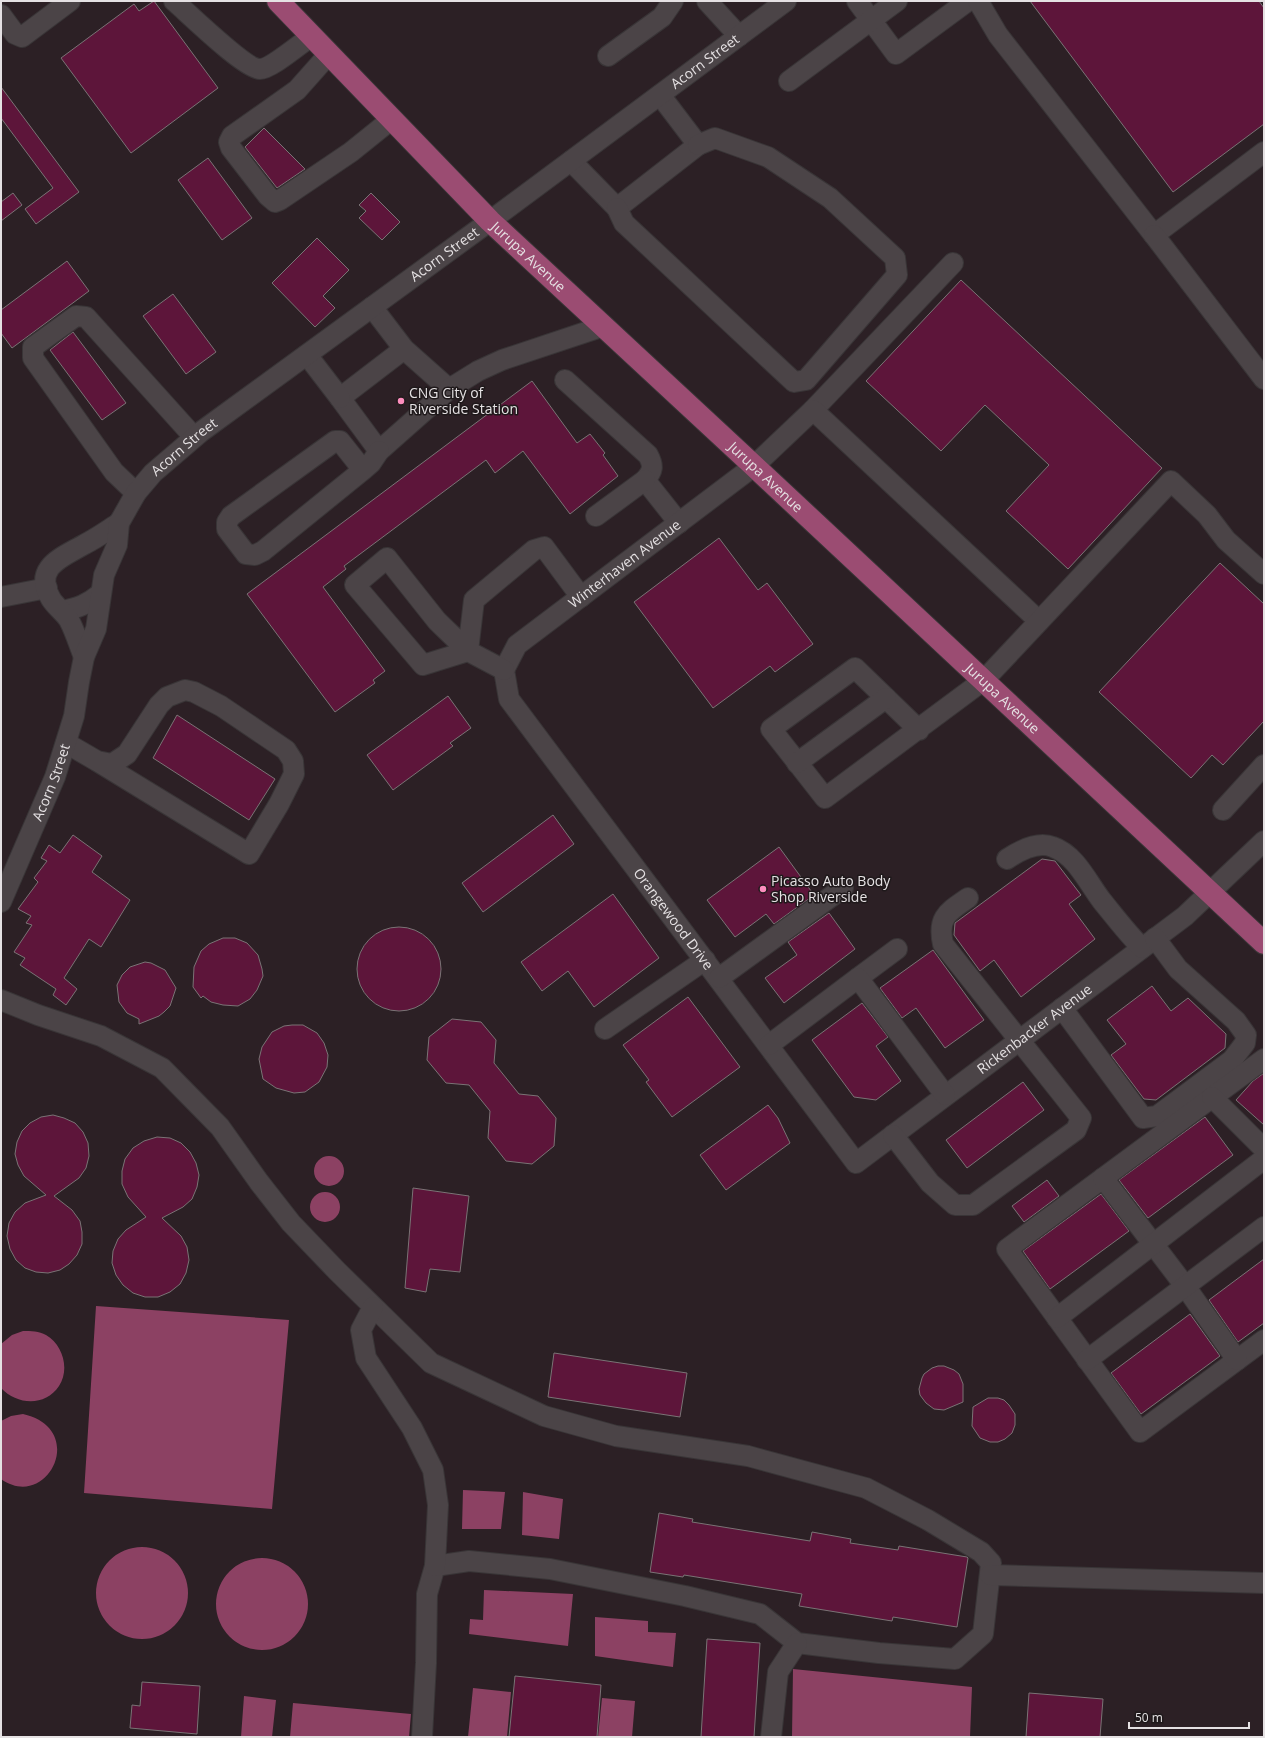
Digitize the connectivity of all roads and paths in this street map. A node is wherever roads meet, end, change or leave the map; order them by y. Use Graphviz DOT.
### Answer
graph roads {
  1 [pos="70,1"];
  2 [pos="174,1"];
  3 [pos="278,1"];
  4 [pos="673,1"];
  5 [pos="707,1"];
  6 [pos="786,1"];
  7 [pos="857,1"];
  8 [pos="897,1"];
  9 [pos="968,1"];
  10 [pos="978,1"];
  11 [pos="1,15"];
  12 [pos="871,21"];
  13 [pos="312,36"];
  14 [pos="739,36"];
  15 [pos="329,54"];
  16 [pos="608,56"];
  17 [pos="789,81"];
  18 [pos="660,95"];
  19 [pos="392,119"];
  20 [pos="698,145"];
  21 [pos="1264,152"];
  22 [pos="571,161"];
  23 [pos="617,208"];
  24 [pos="490,221"];
  25 [pos="1154,235"];
  26 [pos="953,263"];
  27 [pos="372,307"];
  28 [pos="604,326"];
  29 [pos="404,349"];
  30 [pos="307,354"];
  31 [pos="1264,379"];
  32 [pos="565,380"];
  33 [pos="449,389"];
  34 [pos="340,398"];
  35 [pos="813,410"];
  36 [pos="194,437"];
  37 [pos="379,451"];
  38 [pos="754,466"];
  39 [pos="363,470"];
  40 [pos="645,480"];
  41 [pos="136,494"];
  42 [pos="596,516"];
  43 [pos="119,523"];
  44 [pos="679,523"];
  45 [pos="1264,574"];
  46 [pos="47,588"];
  47 [pos="100,594"];
  48 [pos="581,596"];
  49 [pos="1,597"];
  50 [pos="62,611"];
  51 [pos="1039,621"];
  52 [pos="468,651"];
  53 [pos="84,657"];
  54 [pos="504,670"];
  55 [pos="984,680"];
  56 [pos="886,698"];
  57 [pos="919,730"];
  58 [pos="66,743"];
  59 [pos="98,761"];
  60 [pos="797,763"];
  61 [pos="1264,765"];
  62 [pos="1223,810"];
  63 [pos="1264,841"];
  64 [pos="1007,859"];
  65 [pos="843,888"];
  66 [pos="1210,892"];
  67 [pos="2,898"];
  68 [pos="968,898"];
  69 [pos="1149,943"];
  70 [pos="1264,943"];
  71 [pos="897,949"];
  72 [pos="704,960"];
  73 [pos="719,978"];
  74 [pos="858,978"];
  75 [pos="1,1000"];
  76 [pos="1062,1008"];
  77 [pos="605,1029"];
  78 [pos="1019,1040"];
  79 [pos="769,1045"];
  80 [pos="1264,1059"];
  81 [pos="946,1095"];
  82 [pos="1212,1097"];
  83 [pos="893,1135"];
  84 [pos="1264,1149"];
  85 [pos="1264,1159"];
  86 [pos="856,1162"];
  87 [pos="1103,1178"];
  88 [pos="1264,1227"];
  89 [pos="1154,1245"];
  90 [pos="1185,1286"];
  91 [pos="373,1306"];
  92 [pos="1057,1318"];
  93 [pos="1264,1340"];
  94 [pos="1087,1360"];
  95 [pos="1237,1360"];
  96 [pos="435,1566"];
  97 [pos="990,1575"];
  98 [pos="1264,1583"];
  99 [pos="797,1643"];
  100 [pos="422,1737"];
  101 [pos="771,1737"];
  1 -- 11 [label="street"];
  2 -- 13 [label="street"];
  3 -- 13 [label="main road, Jurupa Avenue"];
  4 -- 16 [label="street"];
  5 -- 14 [label="street"];
  6 -- 14 [label="street, Acorn Street"];
  7 -- 12 [label="street"];
  8 -- 12 [label="street"];
  9 -- 12 [label="street"];
  10 -- 25 [label="street"];
  12 -- 17 [label="street"];
  13 -- 15 [label="main road, Jurupa Avenue"];
  14 -- 18 [label="street, Acorn Street"];
  15 -- 19 [label="main road, Jurupa Avenue"];
  15 -- 19 [label="street"];
  18 -- 20 [label="street"];
  18 -- 22 [label="street, Acorn Street"];
  19 -- 24 [label="main road, Jurupa Avenue"];
  20 -- 23 [label="street"];
  20 -- 23 [label="street"];
  21 -- 25 [label="street"];
  22 -- 23 [label="street"];
  22 -- 24 [label="street, Acorn Street"];
  24 -- 27 [label="street, Acorn Street"];
  24 -- 28 [label="main road, Jurupa Avenue"];
  25 -- 31 [label="street"];
  26 -- 35 [label="street, Winterhaven Avenue"];
  27 -- 29 [label="street"];
  27 -- 30 [label="street, Acorn Street"];
  28 -- 33 [label="street"];
  28 -- 38 [label="main road, Jurupa Avenue"];
  29 -- 33 [label="street"];
  29 -- 34 [label="street"];
  30 -- 34 [label="street"];
  30 -- 36 [label="street, Acorn Street"];
  32 -- 40 [label="street"];
  33 -- 37 [label="street"];
  34 -- 37 [label="street"];
  35 -- 38 [label="street, Winterhaven Avenue"];
  35 -- 51 [label="street"];
  36 -- 41 [label="street, Acorn Street"];
  36 -- 41 [label="street"];
  37 -- 39 [label="street"];
  38 -- 44 [label="street, Winterhaven Avenue"];
  38 -- 55 [label="main road, Jurupa Avenue"];
  39 -- 39 [label="street"];
  40 -- 42 [label="street"];
  40 -- 44 [label="street"];
  41 -- 43 [label="street, Acorn Street"];
  43 -- 46 [label="street, Acorn Street"];
  43 -- 47 [label="street, Acorn Street"];
  44 -- 48 [label="street, Winterhaven Avenue"];
  45 -- 51 [label="street"];
  46 -- 49 [label="street"];
  46 -- 50 [label="street"];
  47 -- 50 [label="street"];
  47 -- 53 [label="street, Acorn Street"];
  48 -- 52 [label="street"];
  48 -- 54 [label="street, Winterhaven Avenue"];
  50 -- 53 [label="street"];
  51 -- 55 [label="street"];
  52 -- 52 [label="street"];
  52 -- 54 [label="street"];
  53 -- 58 [label="street, Acorn Street"];
  54 -- 72 [label="street, Orangewood Drive"];
  55 -- 57 [label="street"];
  55 -- 66 [label="main road, Jurupa Avenue"];
  56 -- 57 [label="street"];
  56 -- 60 [label="street"];
  56 -- 60 [label="street"];
  57 -- 60 [label="street"];
  58 -- 59 [label="street"];
  58 -- 67 [label="street, Acorn Street"];
  59 -- 59 [label="street"];
  61 -- 62 [label="street"];
  63 -- 66 [label="street, Rickenbacker Avenue"];
  64 -- 69 [label="street"];
  65 -- 73 [label="street"];
  66 -- 69 [label="street, Rickenbacker Avenue"];
  66 -- 70 [label="main road, Jurupa Avenue"];
  68 -- 78 [label="street"];
  69 -- 76 [label="street, Rickenbacker Avenue"];
  69 -- 76 [label="street"];
  71 -- 74 [label="street"];
  72 -- 73 [label="street, Orangewood Drive"];
  72 -- 77 [label="street"];
  73 -- 79 [label="street, Orangewood Drive"];
  74 -- 79 [label="street"];
  74 -- 81 [label="street"];
  75 -- 91 [label="street"];
  76 -- 78 [label="street, Rickenbacker Avenue"];
  78 -- 81 [label="street, Rickenbacker Avenue"];
  78 -- 83 [label="street"];
  79 -- 86 [label="street, Orangewood Drive"];
  80 -- 82 [label="street"];
  81 -- 83 [label="street, Rickenbacker Avenue"];
  82 -- 84 [label="street"];
  82 -- 87 [label="street"];
  83 -- 86 [label="street, Rickenbacker Avenue"];
  85 -- 89 [label="street"];
  87 -- 89 [label="street"];
  87 -- 92 [label="street"];
  88 -- 90 [label="street"];
  89 -- 90 [label="street"];
  89 -- 92 [label="street"];
  90 -- 94 [label="street"];
  90 -- 95 [label="street"];
  91 -- 96 [label="street"];
  91 -- 97 [label="street"];
  92 -- 94 [label="street"];
  93 -- 95 [label="street"];
  94 -- 95 [label="street"];
  96 -- 99 [label="street"];
  96 -- 100 [label="street"];
  97 -- 98 [label="street"];
  97 -- 99 [label="street"];
  99 -- 101 [label="street"];
}
